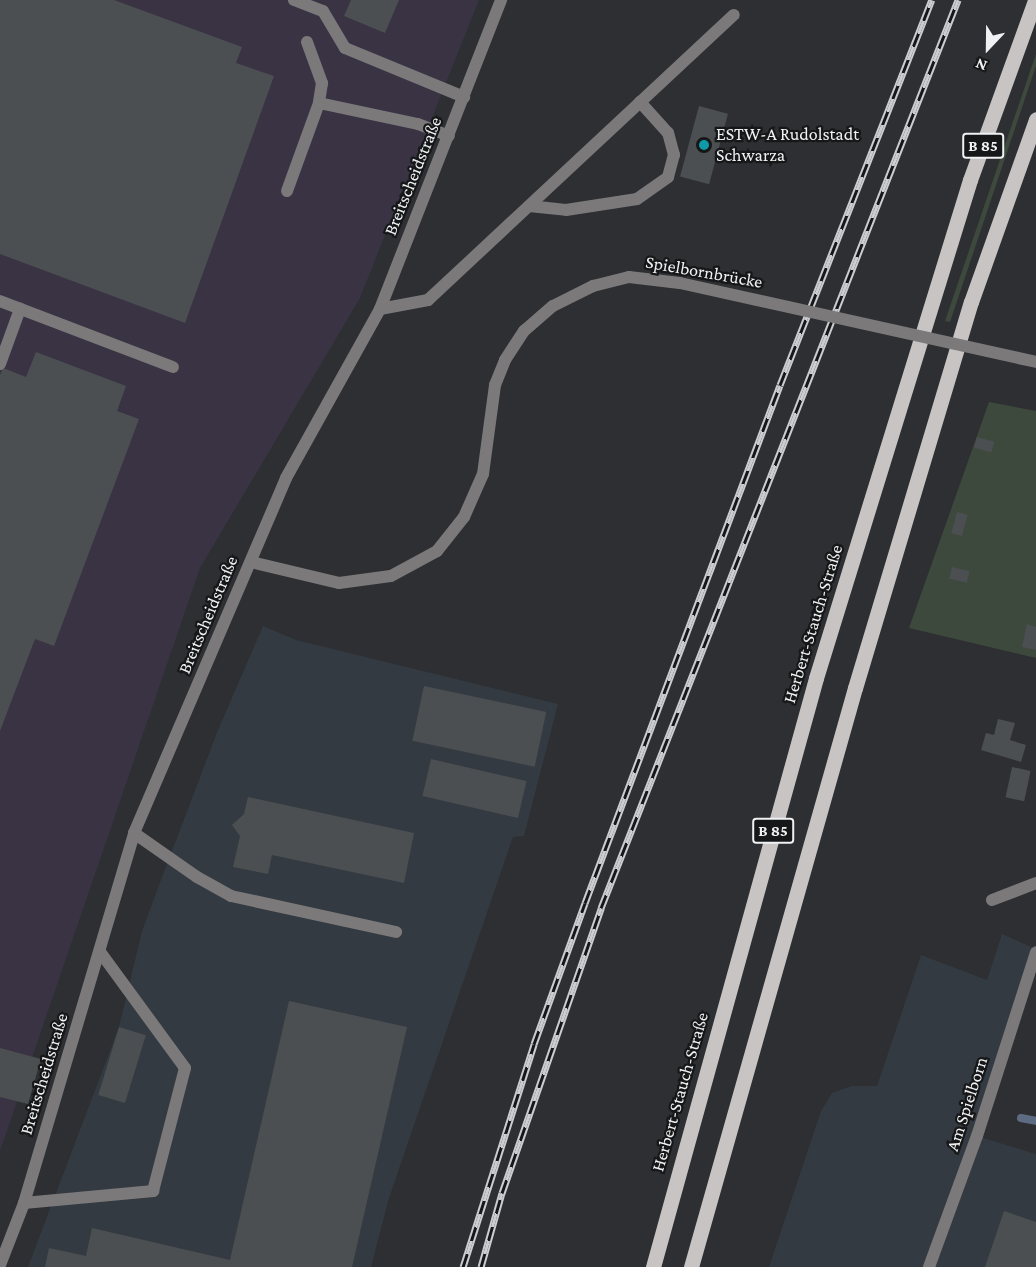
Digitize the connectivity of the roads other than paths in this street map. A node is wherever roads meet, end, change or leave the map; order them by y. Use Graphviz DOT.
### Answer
graph roads {
  1 [pos="294,0"];
  2 [pos="501,0"];
  3 [pos="1035,0"];
  4 [pos="325,5"];
  5 [pos="734,15"];
  6 [pos="307,42"];
  7 [pos="464,97"];
  8 [pos="640,102"];
  9 [pos="320,103"];
  10 [pos="1036,118"];
  11 [pos="449,136"];
  12 [pos="288,191"];
  13 [pos="529,206"];
  14 [pos="0,301"];
  15 [pos="20,309"];
  16 [pos="380,309"];
  17 [pos="1036,362"];
  18 [pos="0,364"];
  19 [pos="173,367"];
  20 [pos="251,562"];
  21 [pos="134,833"];
  22 [pos="1036,883"];
  23 [pos="992,900"];
  24 [pos="396,932"];
  25 [pos="100,952"];
  26 [pos="1036,952"];
  27 [pos="24,1203"];
  28 [pos="0,1265"];
  29 [pos="653,1267"];
  30 [pos="691,1267"];
  31 [pos="929,1267"];
  1 -- 4 [label="street"];
  2 -- 7 [label="street, Breitscheidstraße"];
  3 -- 29 [label="main road, Herbert-Stauch-Straße / B 85"];
  4 -- 7 [label="street"];
  5 -- 8 [label="street"];
  6 -- 9 [label="street"];
  7 -- 11 [label="street, Breitscheidstraße"];
  8 -- 13 [label="street"];
  8 -- 13 [label="street"];
  9 -- 11 [label="street"];
  9 -- 12 [label="street"];
  10 -- 30 [label="main road, B 85"];
  11 -- 16 [label="street, Breitscheidstraße"];
  13 -- 16 [label="street"];
  14 -- 15 [label="street"];
  15 -- 18 [label="street"];
  15 -- 19 [label="street"];
  16 -- 20 [label="street, Breitscheidstraße"];
  17 -- 20 [label="street, Spielbornbrücke, bridge"];
  20 -- 21 [label="street, Breitscheidstraße"];
  21 -- 24 [label="street"];
  21 -- 25 [label="street, Breitscheidstraße"];
  22 -- 23 [label="street"];
  25 -- 27 [label="street, Breitscheidstraße"];
  25 -- 27 [label="street"];
  26 -- 31 [label="street, Am Spielborn"];
  27 -- 28 [label="street, Breitscheidstraße"];
}
